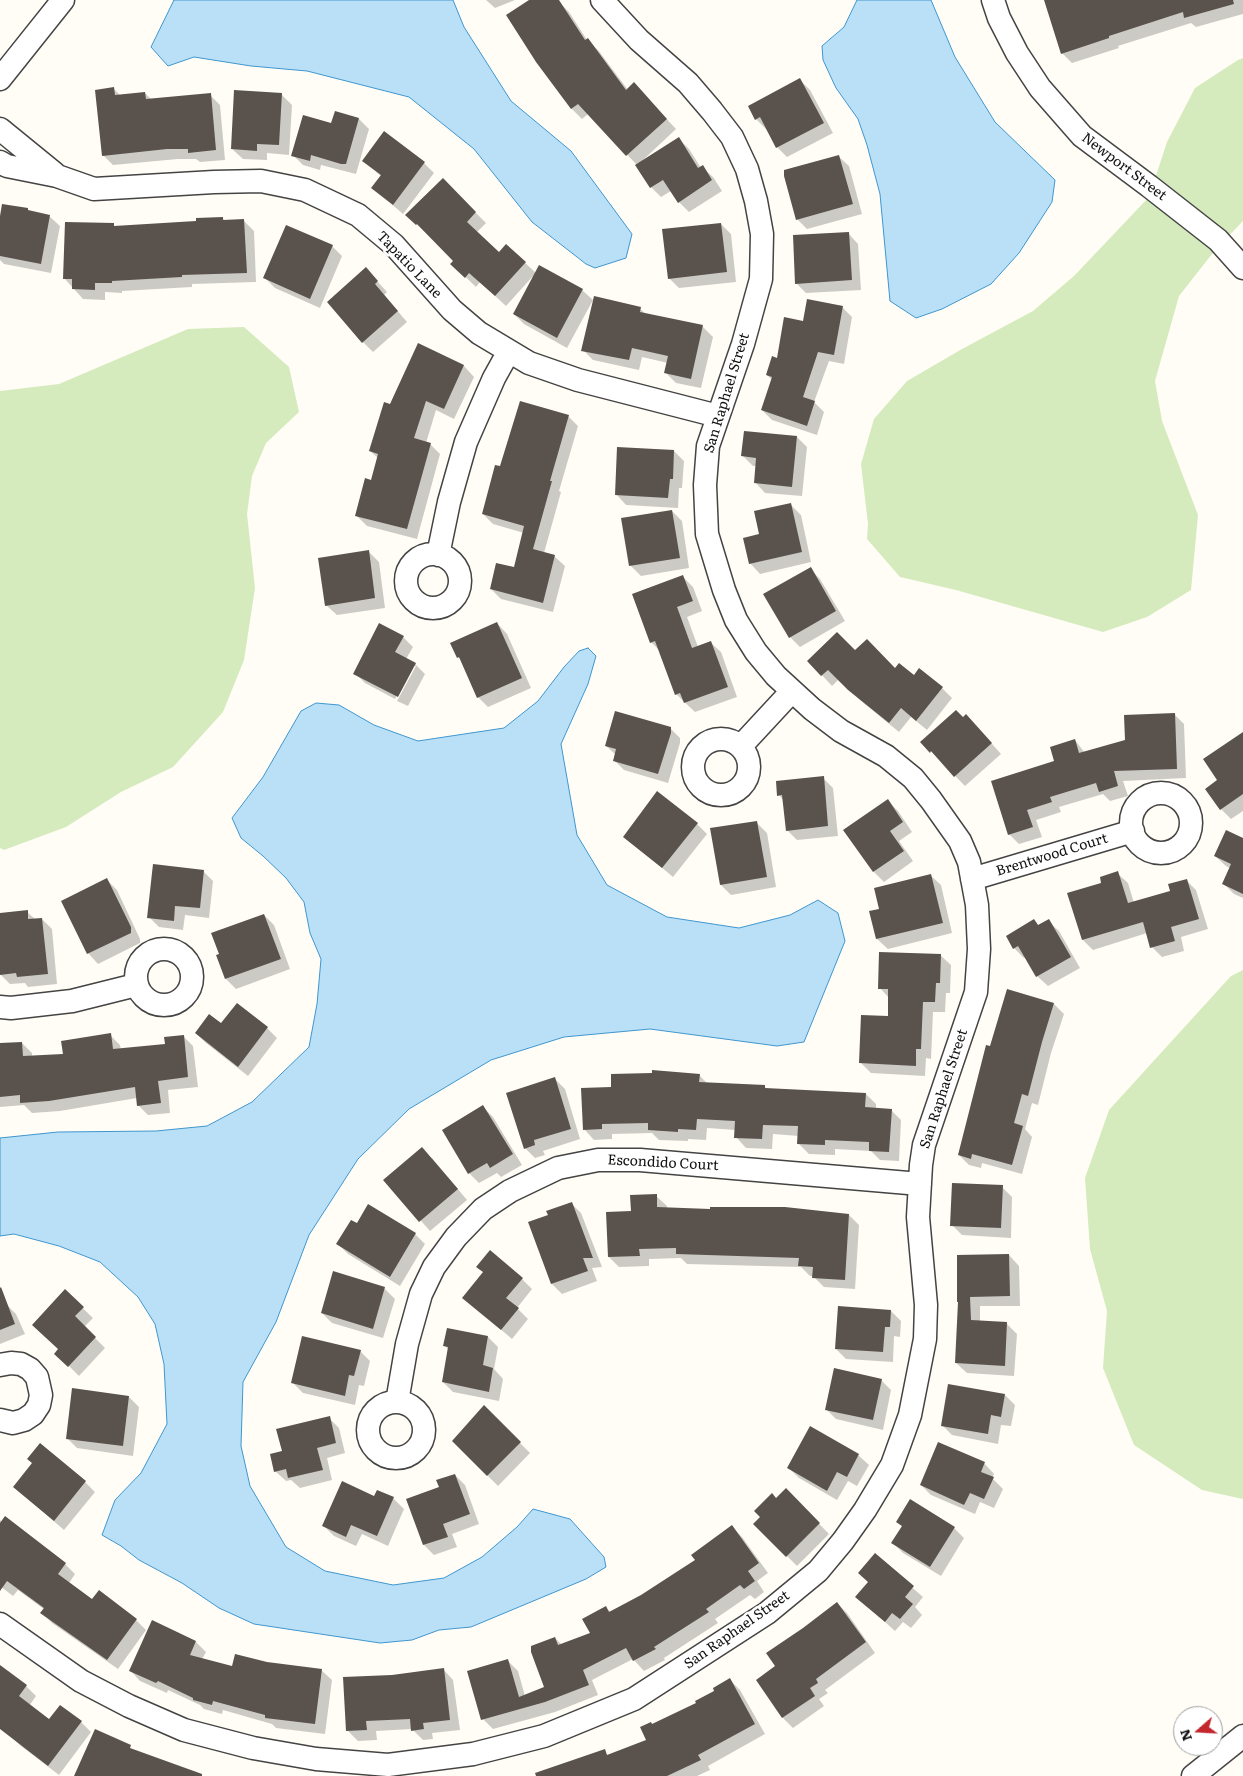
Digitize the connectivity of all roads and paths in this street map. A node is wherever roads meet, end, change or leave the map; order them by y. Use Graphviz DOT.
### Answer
graph roads {
  1 [pos="63,0"];
  2 [pos="602,0"];
  3 [pos="993,0"];
  4 [pos="0,79"];
  5 [pos="0,129"];
  6 [pos="0,162"];
  7 [pos="57,176"];
  8 [pos="1243,268"];
  9 [pos="509,351"];
  10 [pos="718,416"];
  11 [pos="438,555"];
  12 [pos="792,691"];
  13 [pos="741,746"];
  14 [pos="1133,831"];
  15 [pos="972,879"];
  16 [pos="136,985"];
  17 [pos="0,1007"];
  18 [pos="920,1184"];
  19 [pos="0,1365"];
  20 [pos="397,1402"];
  21 [pos="0,1420"];
  22 [pos="0,1624"];
  23 [pos="1243,1736"];
  24 [pos="1193,1776"];
  1 -- 4 [label="street"];
  2 -- 10 [label="street, San Raphael Street"];
  3 -- 8 [label="street, Newport Street"];
  5 -- 7 [label="street"];
  6 -- 7 [label="street"];
  7 -- 9 [label="street, Tapatio Lane"];
  9 -- 10 [label="street, Tapatio Lane"];
  9 -- 11 [label="street"];
  10 -- 12 [label="street, San Raphael Street"];
  12 -- 13 [label="street"];
  12 -- 15 [label="street, San Raphael Street"];
  14 -- 15 [label="street, Brentwood Court"];
  15 -- 18 [label="street, San Raphael Street"];
  16 -- 17 [label="street"];
  18 -- 20 [label="street, Escondido Court"];
  18 -- 22 [label="street, San Raphael Street"];
  19 -- 21 [label="street"];
  23 -- 24 [label="street"];
}
